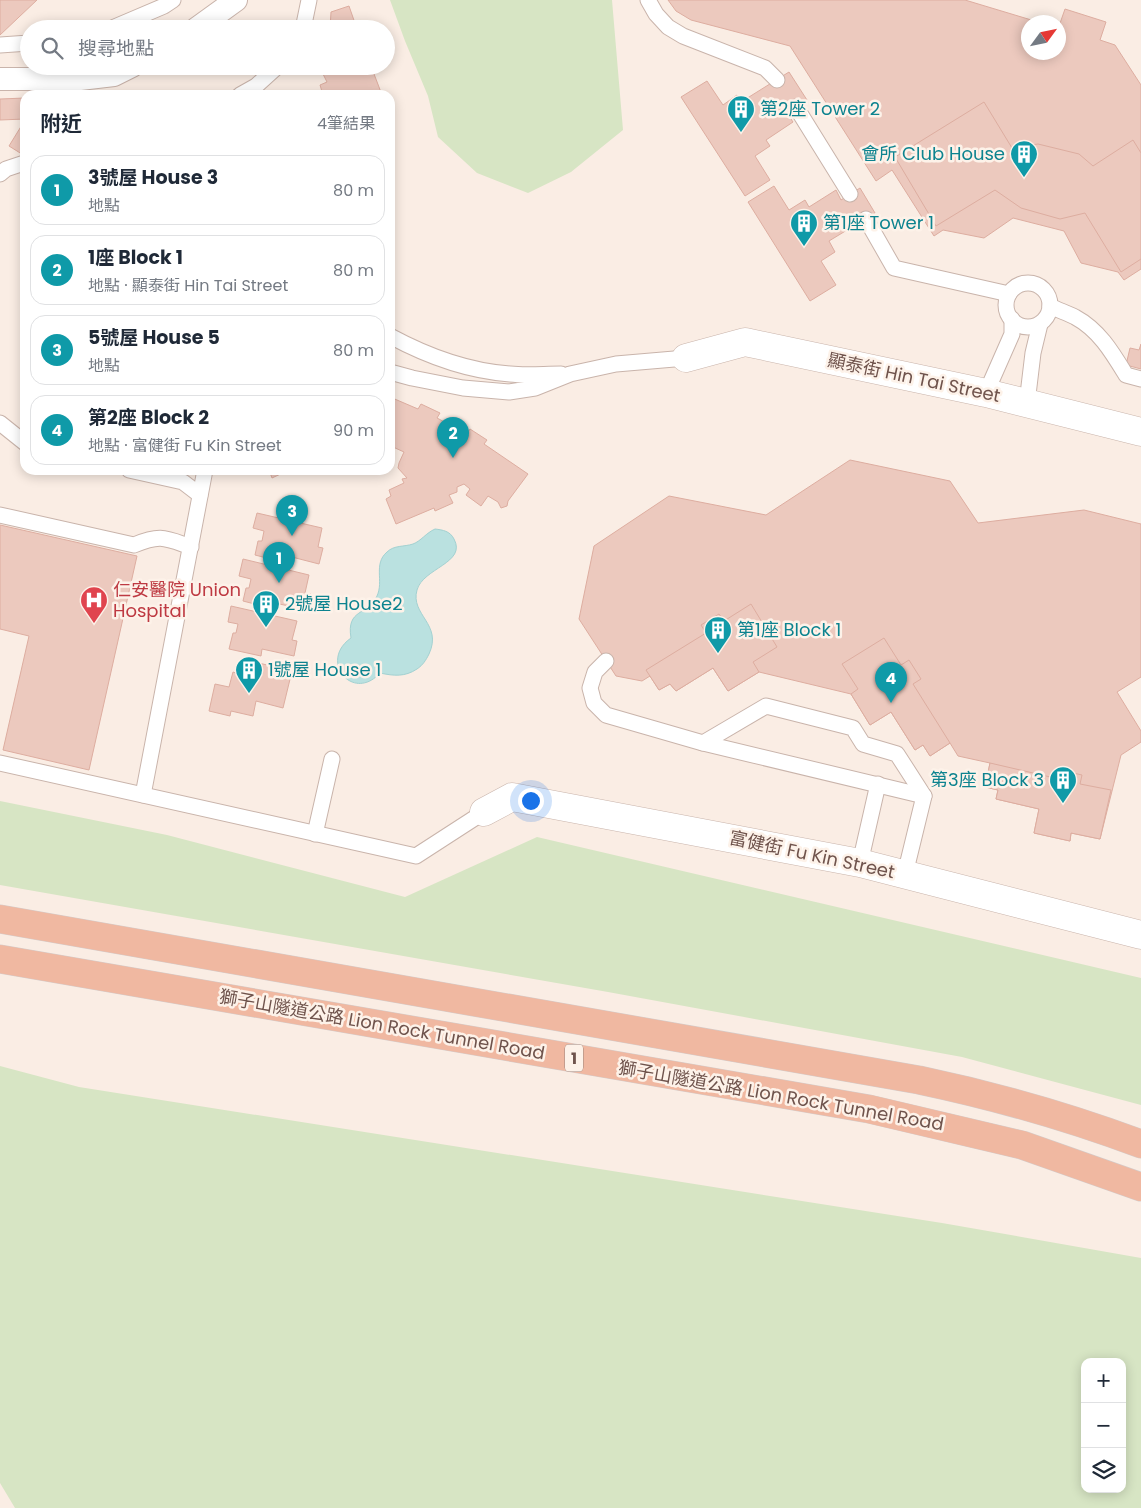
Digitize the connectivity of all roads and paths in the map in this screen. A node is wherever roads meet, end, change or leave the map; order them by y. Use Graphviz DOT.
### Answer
graph roads {
  1 [pos="173,0"];
  2 [pos="236,0"];
  3 [pos="309,0"];
  4 [pos="648,0"];
  5 [pos="131,20"];
  6 [pos="208,20"];
  7 [pos="305,20"];
  8 [pos="20,44"];
  9 [pos="0,45"];
  10 [pos="114,75"];
  11 [pos="268,75"];
  12 [pos="0,78"];
  13 [pos="777,80"];
  14 [pos="249,90"];
  15 [pos="796,107"];
  16 [pos="20,164"];
  17 [pos="0,174"];
  18 [pos="850,194"];
  19 [pos="866,219"];
  20 [pos="1009,294"];
  21 [pos="1050,306"];
  22 [pos="1012,319"];
  23 [pos="1040,324"];
  24 [pos="395,339"];
  25 [pos="686,358"];
  26 [pos="395,373"];
  27 [pos="570,374"];
  28 [pos="1141,379"];
  29 [pos="986,393"];
  30 [pos="1027,404"];
  31 [pos="0,422"];
  32 [pos="1141,432"];
  33 [pos="20,439"];
  34 [pos="152,475"];
  35 [pos="204,475"];
  36 [pos="200,495"];
  37 [pos="0,515"];
  38 [pos="191,547"];
  39 [pos="606,661"];
  40 [pos="703,743"];
  41 [pos="332,759"];
  42 [pos="0,763"];
  43 [pos="878,784"];
  44 [pos="143,795"];
  45 [pos="924,796"];
  46 [pos="484,812"];
  47 [pos="315,834"];
  48 [pos="860,863"];
  49 [pos="905,874"];
  50 [pos="0,919"];
  51 [pos="1141,935"];
  52 [pos="0,958"];
  53 [pos="1141,1144"];
  54 [pos="1141,1187"];
  1 -- 5 [label="lane"];
  2 -- 6 [label="street"];
  3 -- 7 [label="lane"];
  4 -- 13 [label="lane"];
  8 -- 9 [label="lane"];
  10 -- 12 [label="street"];
  11 -- 14 [label="lane"];
  15 -- 18 [label="lane"];
  16 -- 17 [label="lane"];
  19 -- 20 [label="lane"];
  20 -- 21 [label="lane"];
  20 -- 22 [label="lane"];
  21 -- 23 [label="lane"];
  21 -- 28 [label="lane"];
  22 -- 23 [label="lane"];
  22 -- 29 [label="lane"];
  23 -- 30 [label="lane"];
  24 -- 27 [label="lane"];
  25 -- 27 [label="lane"];
  25 -- 29 [label="street, 顯泰街 Hin Tai Street"];
  26 -- 27 [label="lane"];
  29 -- 30 [label="street, 顯泰街 Hin Tai Street"];
  30 -- 32 [label="street, 顯泰街 Hin Tai Street"];
  31 -- 33 [label="lane"];
  34 -- 36 [label="lane"];
  35 -- 36 [label="lane"];
  36 -- 38 [label="lane"];
  37 -- 38 [label="lane"];
  38 -- 44 [label="lane"];
  39 -- 40 [label="lane"];
  40 -- 43 [label="lane"];
  40 -- 45 [label="lane"];
  41 -- 47 [label="lane"];
  42 -- 44 [label="lane"];
  43 -- 45 [label="lane"];
  43 -- 48 [label="lane"];
  44 -- 47 [label="lane"];
  45 -- 49 [label="lane"];
  46 -- 47 [label="lane"];
  46 -- 48 [label="street, 富健街 Fu Kin Street"];
  48 -- 49 [label="street, 富健街 Fu Kin Street"];
  49 -- 51 [label="street, 富健街 Fu Kin Street"];
  50 -- 53 [label="highway, 1"];
  52 -- 54 [label="highway, 獅子山隧道公路 Lion Rock Tunnel Road / 1"];
}
